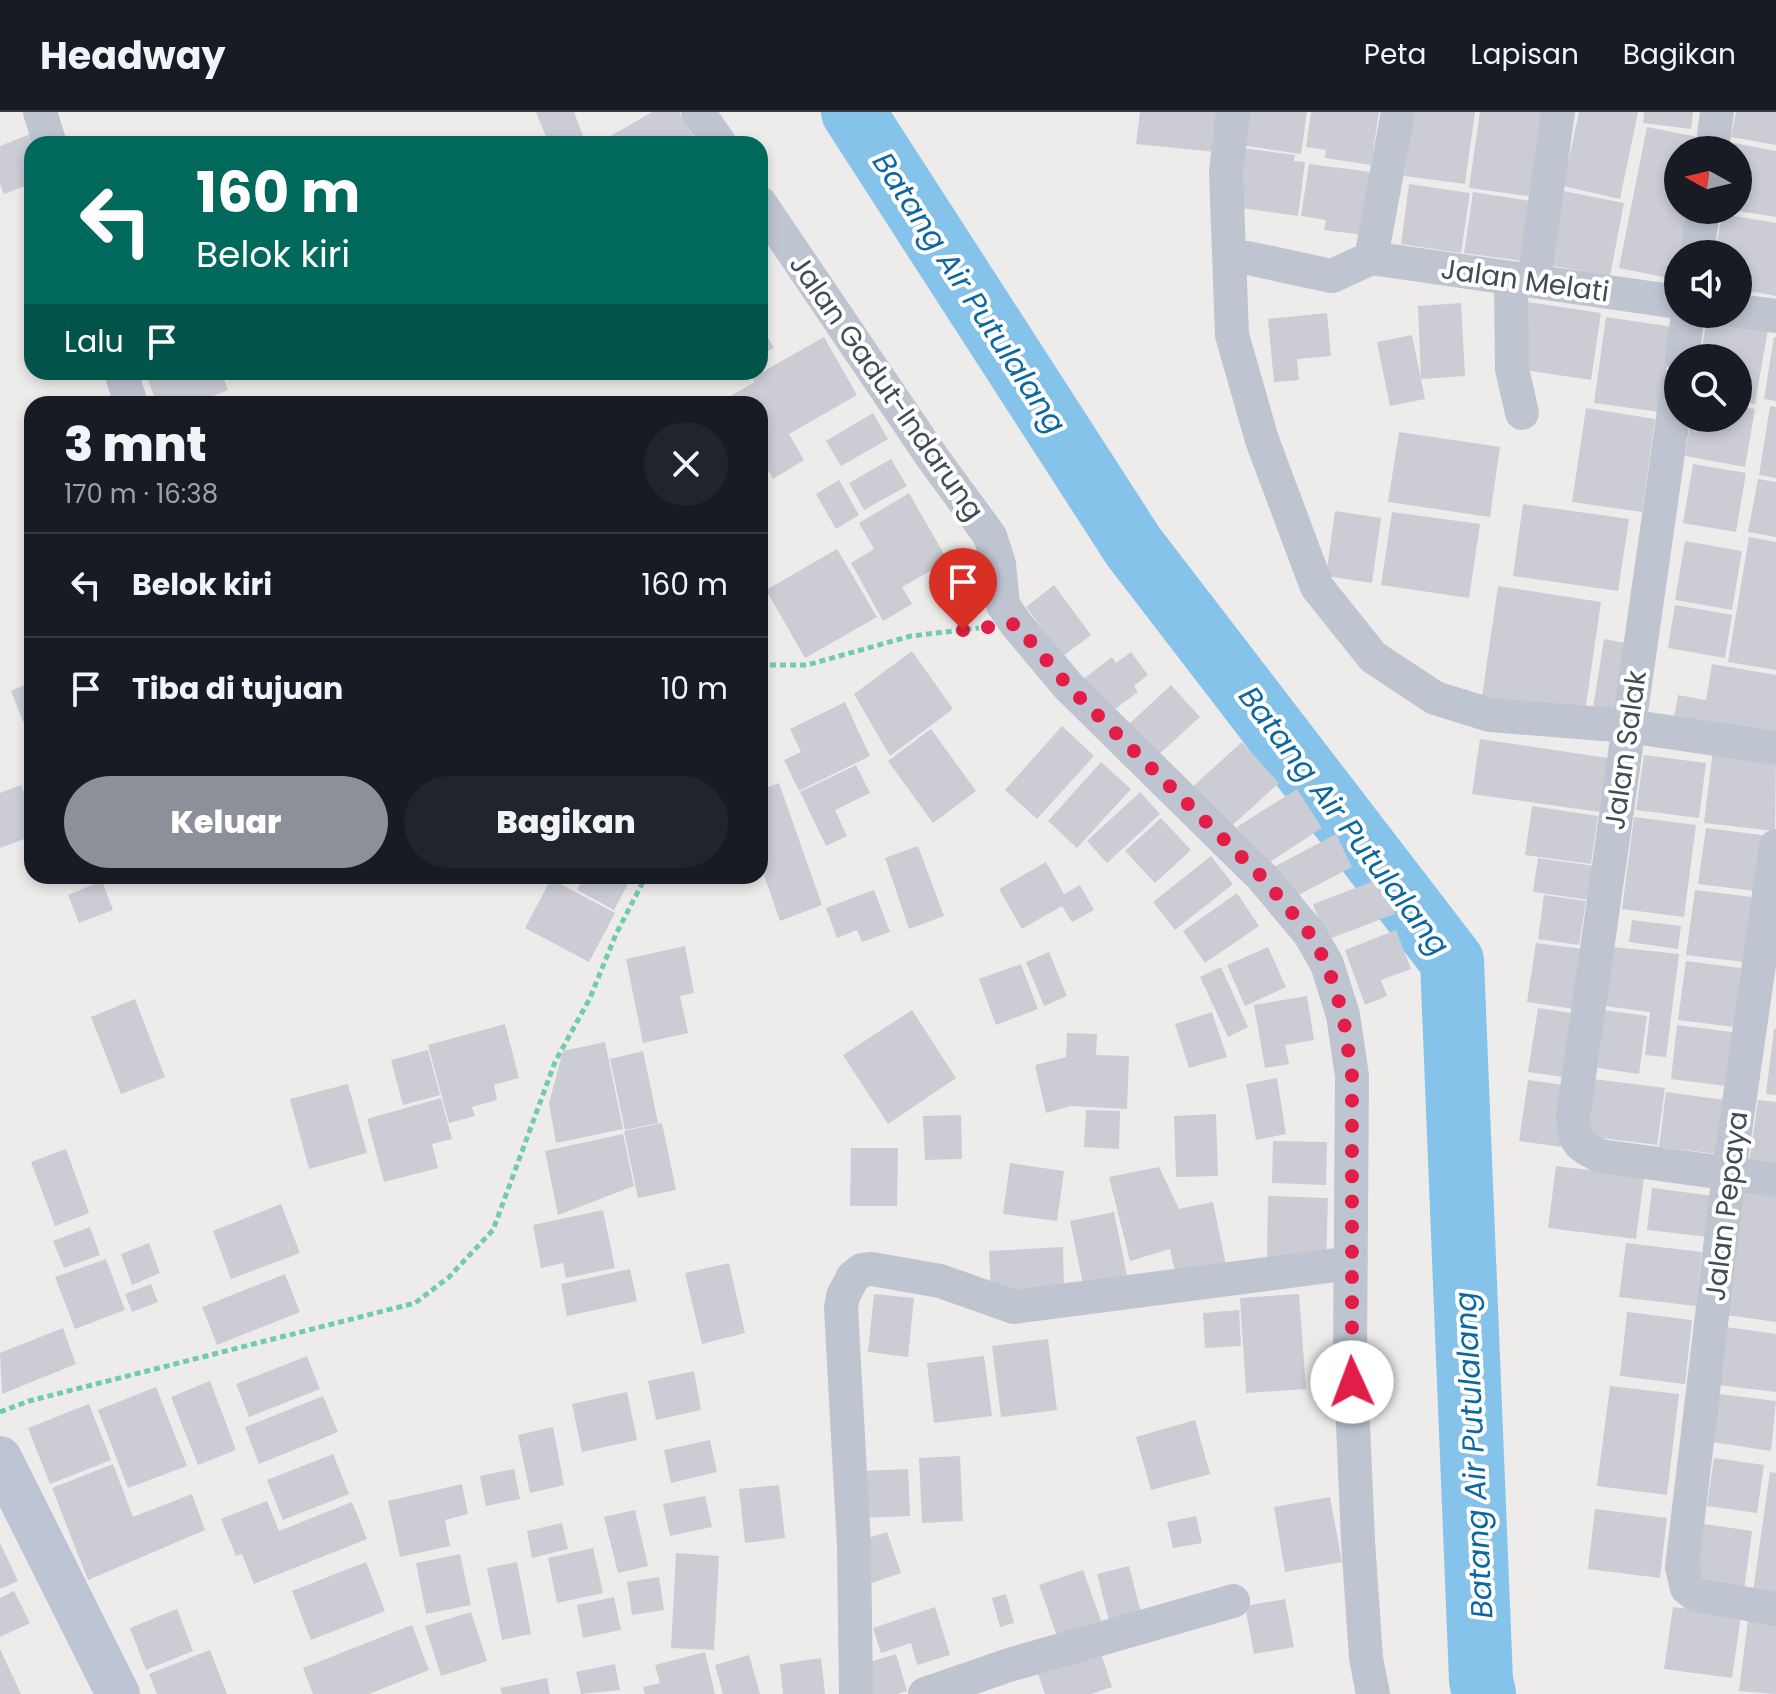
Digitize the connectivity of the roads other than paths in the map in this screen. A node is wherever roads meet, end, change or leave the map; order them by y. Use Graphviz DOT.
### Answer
graph roads {
  1 [pos="40,112"];
  2 [pos="698,112"];
  3 [pos="1233,112"];
  4 [pos="1398,112"];
  5 [pos="1558,112"];
  6 [pos="1717,112"];
  7 [pos="48,136"];
  8 [pos="714,136"];
  9 [pos="1714,136"];
  10 [pos="768,215"];
  11 [pos="1229,254"];
  12 [pos="1371,258"];
  13 [pos="1522,280"];
  14 [pos="1664,300"];
  15 [pos="1752,313"];
  16 [pos="1776,316"];
  17 [pos="1522,413"];
  18 [pos="1671,432"];
  19 [pos="1628,726"];
  20 [pos="1776,748"];
  21 [pos="1776,846"];
  22 [pos="1729,1173"];
  23 [pos="1776,1180"];
  24 [pos="1351,1263"];
  25 [pos="0,1458"];
  26 [pos="1233,1601"];
  27 [pos="1776,1609"];
  28 [pos="118,1694"];
  29 [pos="856,1694"];
  30 [pos="925,1694"];
  31 [pos="1373,1694"];
  1 -- 7 [label="street"];
  2 -- 8 [label="street"];
  3 -- 11 [label="street"];
  4 -- 12 [label="street"];
  5 -- 13 [label="street"];
  6 -- 9 [label="street"];
  10 -- 24 [label="street, Jalan Gadut-Indarung"];
  11 -- 12 [label="street"];
  11 -- 19 [label="street"];
  12 -- 13 [label="street, Jalan Melati"];
  13 -- 14 [label="street, Jalan Melati"];
  13 -- 17 [label="street"];
  15 -- 16 [label="street"];
  18 -- 19 [label="street, Jalan Salak"];
  19 -- 20 [label="street"];
  19 -- 22 [label="street, Jalan Salak"];
  21 -- 22 [label="street, Jalan Pepaya"];
  22 -- 23 [label="street"];
  22 -- 27 [label="street, Jalan Pepaya"];
  24 -- 29 [label="street"];
  24 -- 31 [label="street, Jalan Gadut-Indarung"];
  25 -- 28 [label="street"];
  26 -- 30 [label="street"];
}
